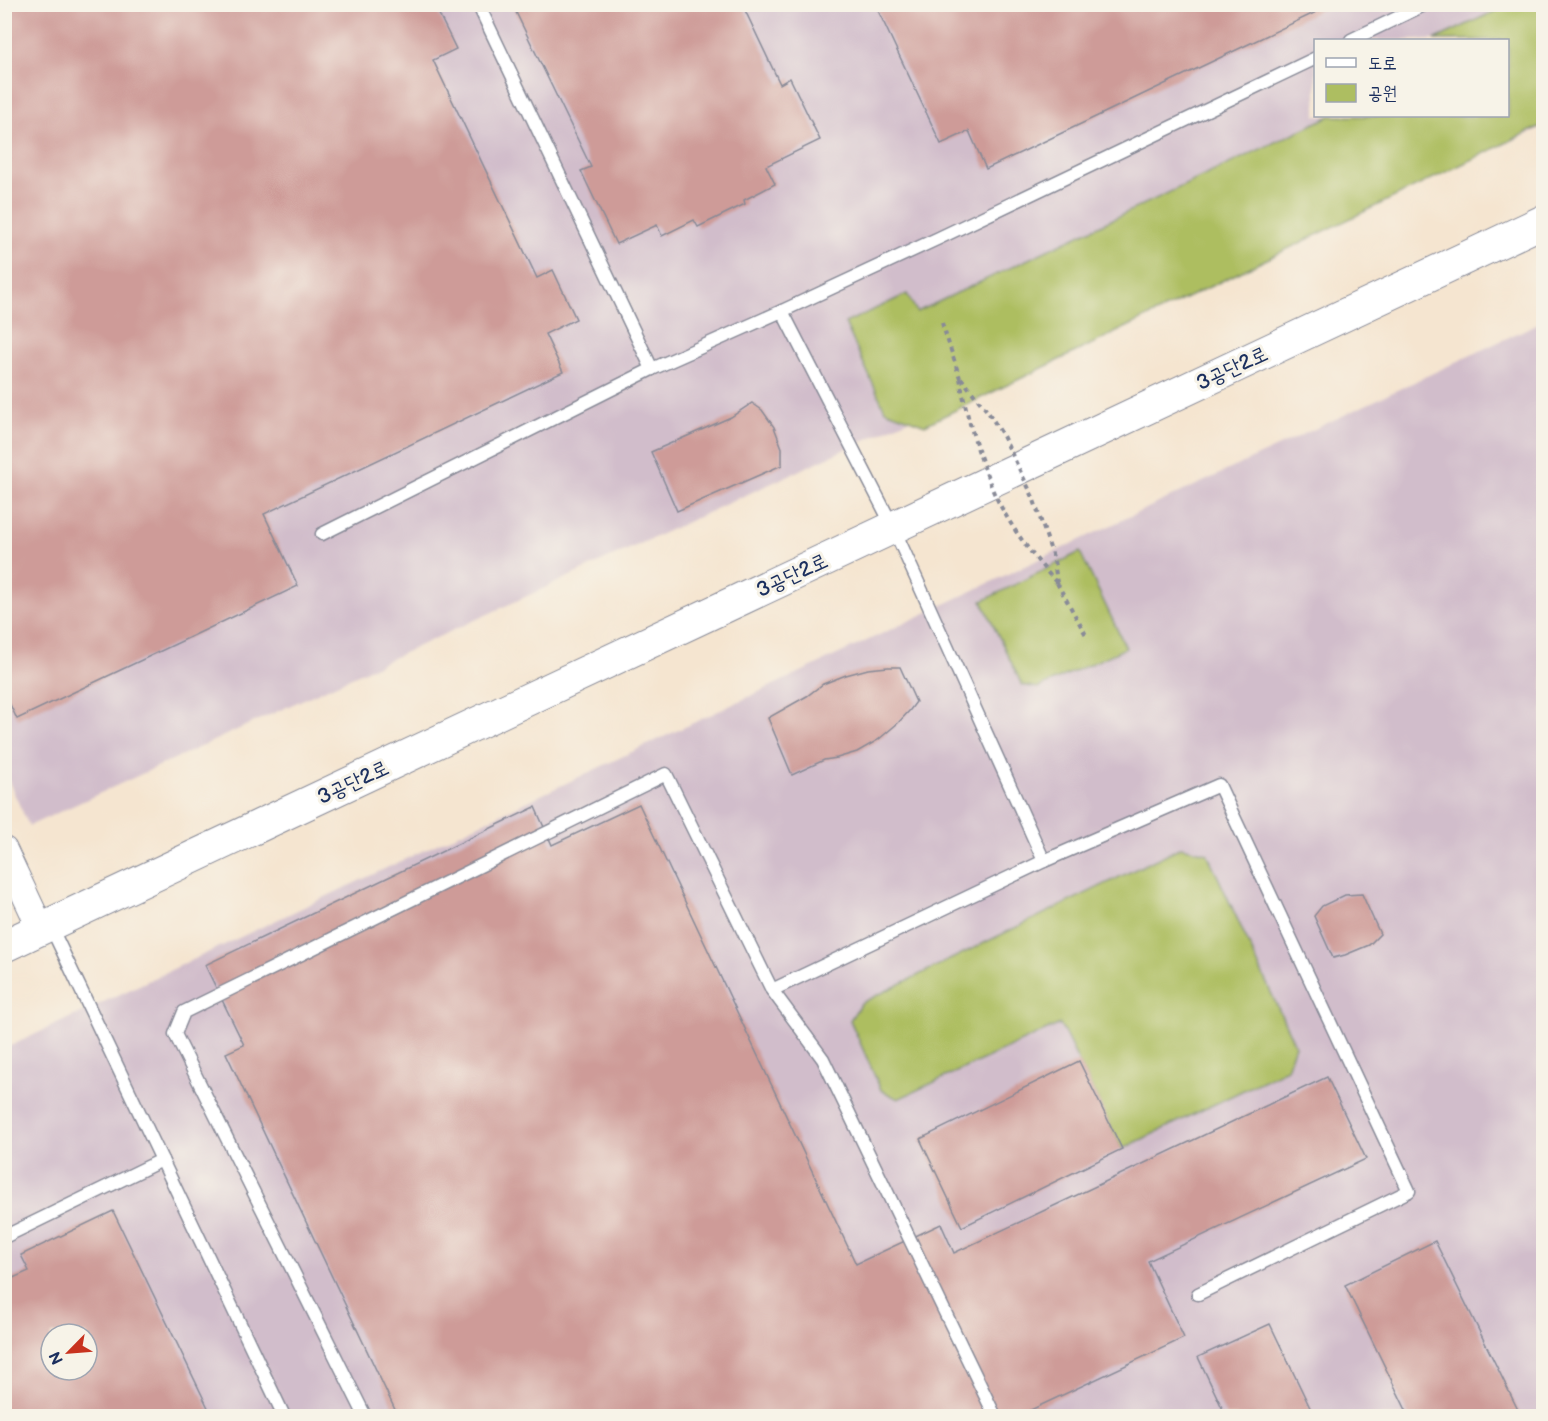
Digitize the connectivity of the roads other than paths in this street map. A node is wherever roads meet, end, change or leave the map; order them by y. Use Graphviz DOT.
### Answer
graph roads {
  1 [pos="478,4"];
  2 [pos="1426,4"];
  3 [pos="1353,39"];
  4 [pos="1314,59"];
  5 [pos="1544,221"];
  6 [pos="782,311"];
  7 [pos="652,369"];
  8 [pos="893,527"];
  9 [pos="322,534"];
  10 [pos="4,850"];
  11 [pos="1044,861"];
  12 [pos="45,927"];
  13 [pos="4,946"];
  14 [pos="772,990"];
  15 [pos="162,1160"];
  16 [pos="4,1237"];
  17 [pos="1198,1294"];
  18 [pos="284,1416"];
  19 [pos="365,1416"];
  20 [pos="995,1416"];
  1 -- 7 [label="lane"];
  2 -- 3 [label="lane"];
  4 -- 6 [label="lane"];
  5 -- 8 [label="street, 3공단2로"];
  6 -- 7 [label="lane"];
  6 -- 8 [label="lane"];
  7 -- 9 [label="lane"];
  8 -- 11 [label="lane"];
  8 -- 12 [label="street, 3공단2로"];
  10 -- 12 [label="street"];
  11 -- 14 [label="lane"];
  11 -- 17 [label="lane"];
  12 -- 13 [label="street, 3공단2로"];
  12 -- 15 [label="lane"];
  14 -- 19 [label="lane"];
  14 -- 20 [label="lane"];
  15 -- 16 [label="lane"];
  15 -- 18 [label="lane"];
}
